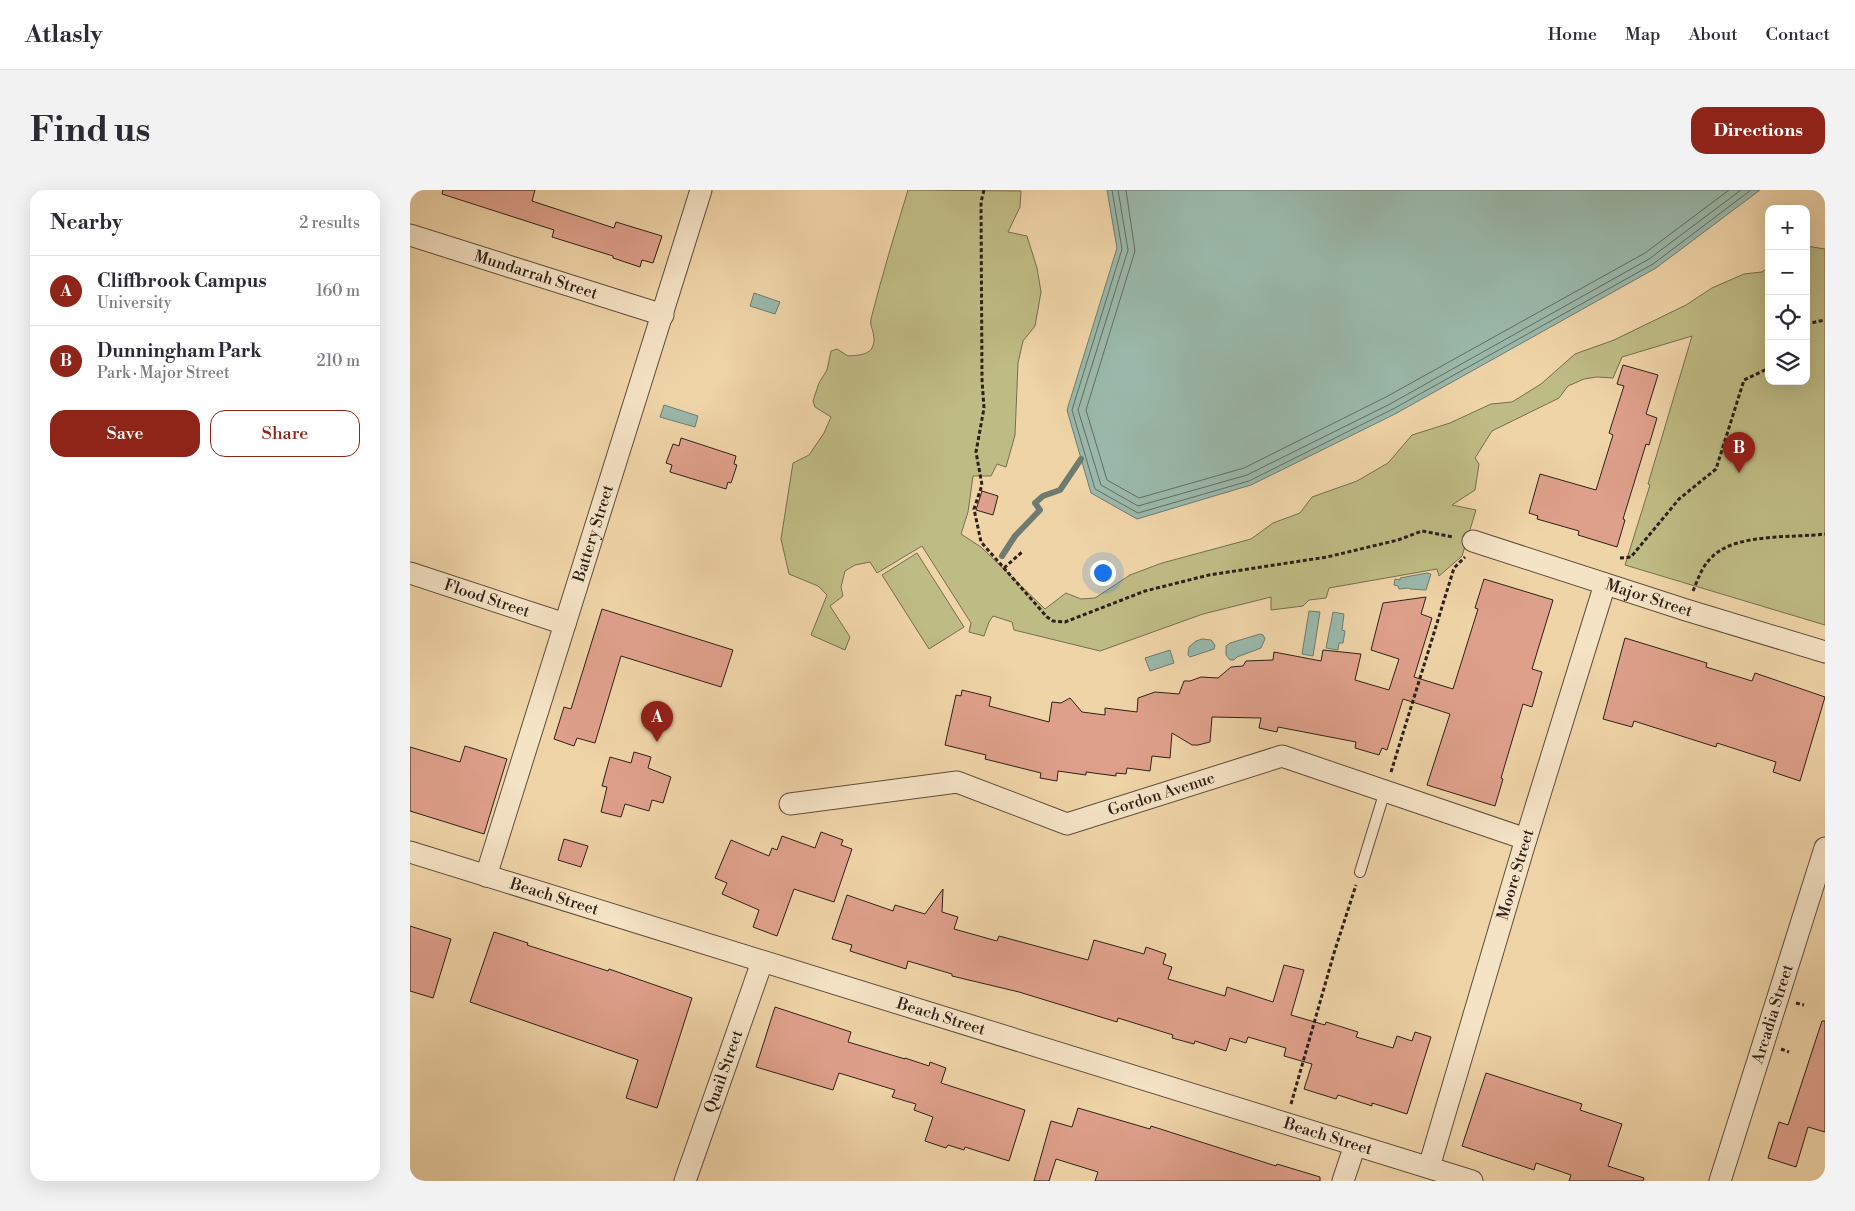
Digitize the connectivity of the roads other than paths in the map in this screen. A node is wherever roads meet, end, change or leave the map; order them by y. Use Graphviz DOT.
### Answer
graph roads {
  1 [pos="701,190"];
  2 [pos="410,235"];
  3 [pos="663,315"];
  4 [pos="1476,542"];
  5 [pos="410,573"];
  6 [pos="1605,584"];
  7 [pos="565,624"];
  8 [pos="1825,652"];
  9 [pos="1386,791"];
  10 [pos="790,804"];
  11 [pos="1526,839"];
  12 [pos="1825,848"];
  13 [pos="410,852"];
  14 [pos="1360,872"];
  15 [pos="486,876"];
  16 [pos="762,962"];
  17 [pos="1355,1146"];
  18 [pos="1429,1167"];
  19 [pos="685,1181"];
  20 [pos="1343,1181"];
  21 [pos="1472,1181"];
  22 [pos="1720,1181"];
  1 -- 3 [label="street, Battery Street"];
  2 -- 3 [label="street, Mundarrah Street"];
  3 -- 7 [label="street, Battery Street"];
  4 -- 6 [label="street, Major Street"];
  5 -- 7 [label="street, Flood Street"];
  6 -- 8 [label="street, Major Street"];
  6 -- 11 [label="street, Moore Street"];
  7 -- 15 [label="street, Battery Street"];
  9 -- 10 [label="street, Gordon Avenue"];
  9 -- 11 [label="street, Gordon Avenue"];
  9 -- 14 [label="lane"];
  11 -- 18 [label="street, Moore Street"];
  12 -- 22 [label="street, Arcadia Street"];
  13 -- 15 [label="street, Beach Street"];
  15 -- 16 [label="street, Beach Street"];
  16 -- 17 [label="street, Beach Street"];
  16 -- 19 [label="street, Quail Street"];
  17 -- 18 [label="street, Beach Street"];
  17 -- 20 [label="street"];
  18 -- 21 [label="street, Beach Street"];
}
